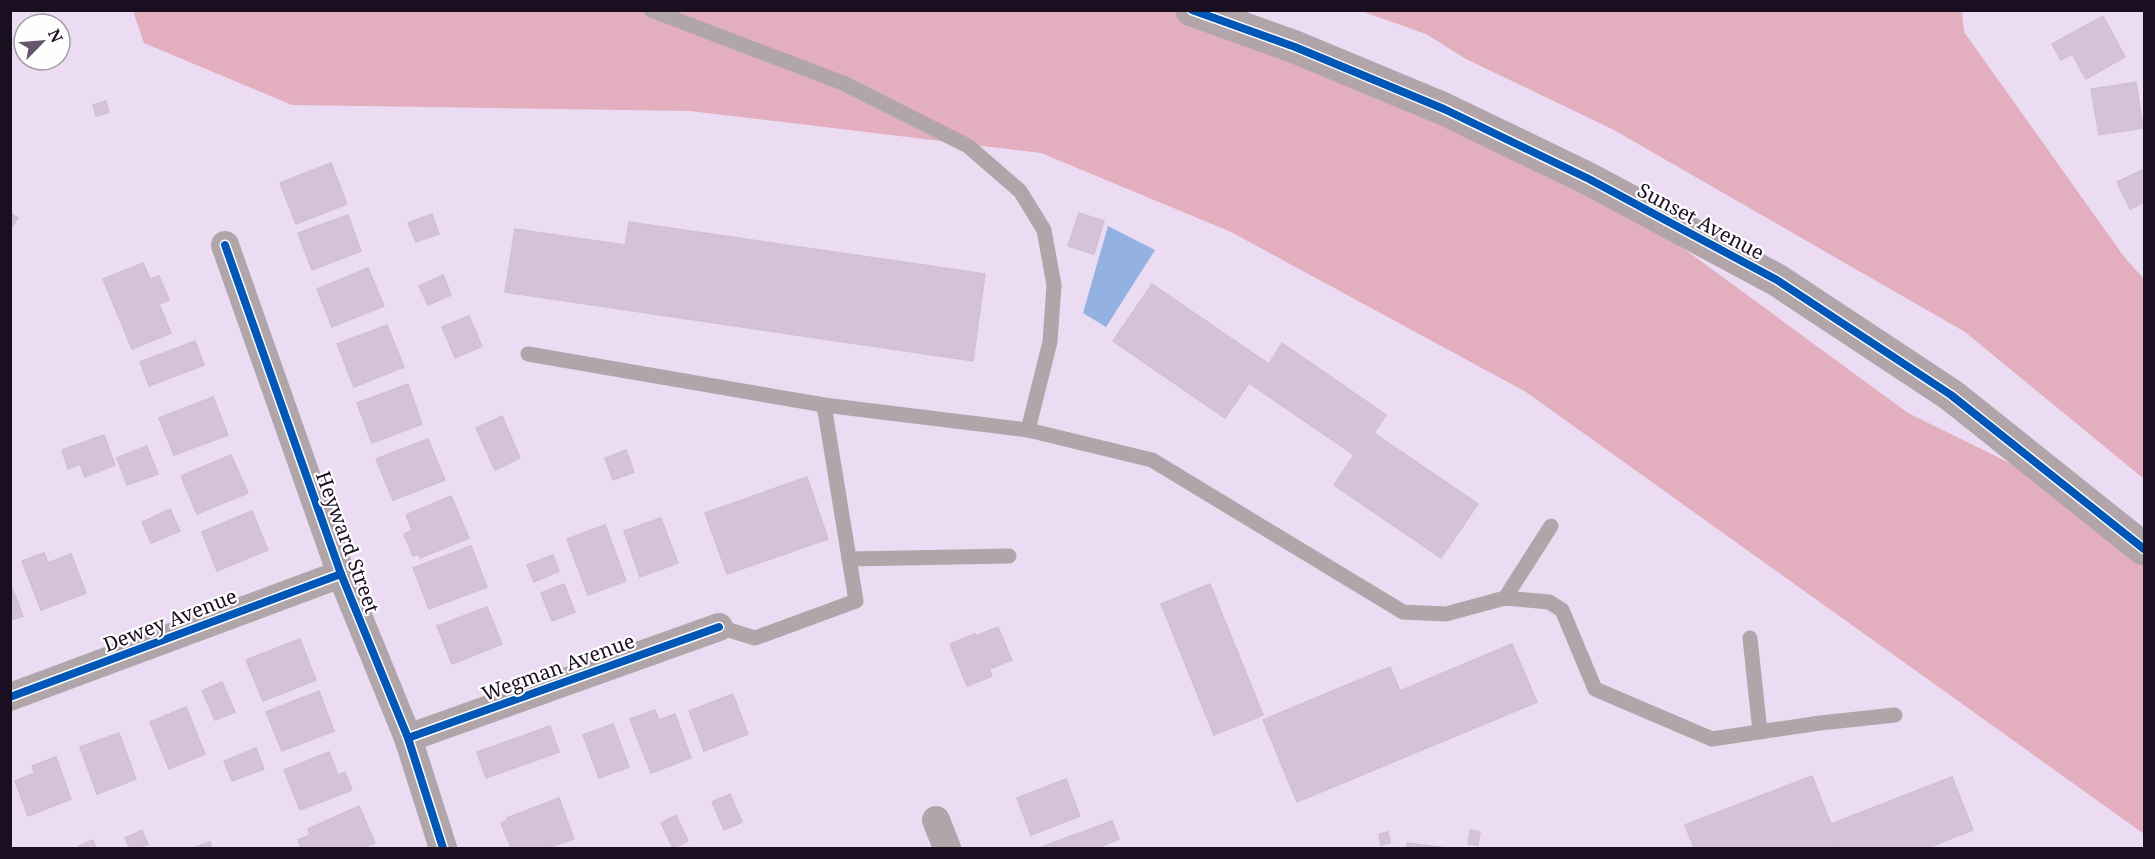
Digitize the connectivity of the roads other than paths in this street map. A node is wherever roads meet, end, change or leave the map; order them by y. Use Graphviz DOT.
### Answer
graph roads {
  1 [pos="651,10"];
  2 [pos="1192,10"];
  3 [pos="225,245"];
  4 [pos="528,354"];
  5 [pos="824,405"];
  6 [pos="1028,430"];
  7 [pos="1551,525"];
  8 [pos="2145,549"];
  9 [pos="1009,556"];
  10 [pos="849,560"];
  11 [pos="341,574"];
  12 [pos="1505,598"];
  13 [pos="718,627"];
  14 [pos="1750,638"];
  15 [pos="10,697"];
  16 [pos="1895,715"];
  17 [pos="1760,732"];
  18 [pos="408,738"];
  19 [pos="936,820"];
  20 [pos="443,849"];
  21 [pos="946,849"];
  1 -- 6 [label="lane"];
  2 -- 8 [label="street, Sunset Avenue"];
  3 -- 11 [label="street, Heyward Street"];
  4 -- 5 [label="lane"];
  5 -- 6 [label="lane"];
  5 -- 10 [label="lane"];
  6 -- 12 [label="lane"];
  7 -- 12 [label="lane"];
  9 -- 10 [label="lane"];
  10 -- 13 [label="lane"];
  11 -- 15 [label="street, Dewey Avenue"];
  11 -- 18 [label="street, Heyward Street"];
  12 -- 17 [label="lane"];
  13 -- 18 [label="street, Wegman Avenue"];
  14 -- 17 [label="lane"];
  16 -- 17 [label="lane"];
  18 -- 20 [label="street, Heyward Street"];
  19 -- 21 [label="street"];
}
